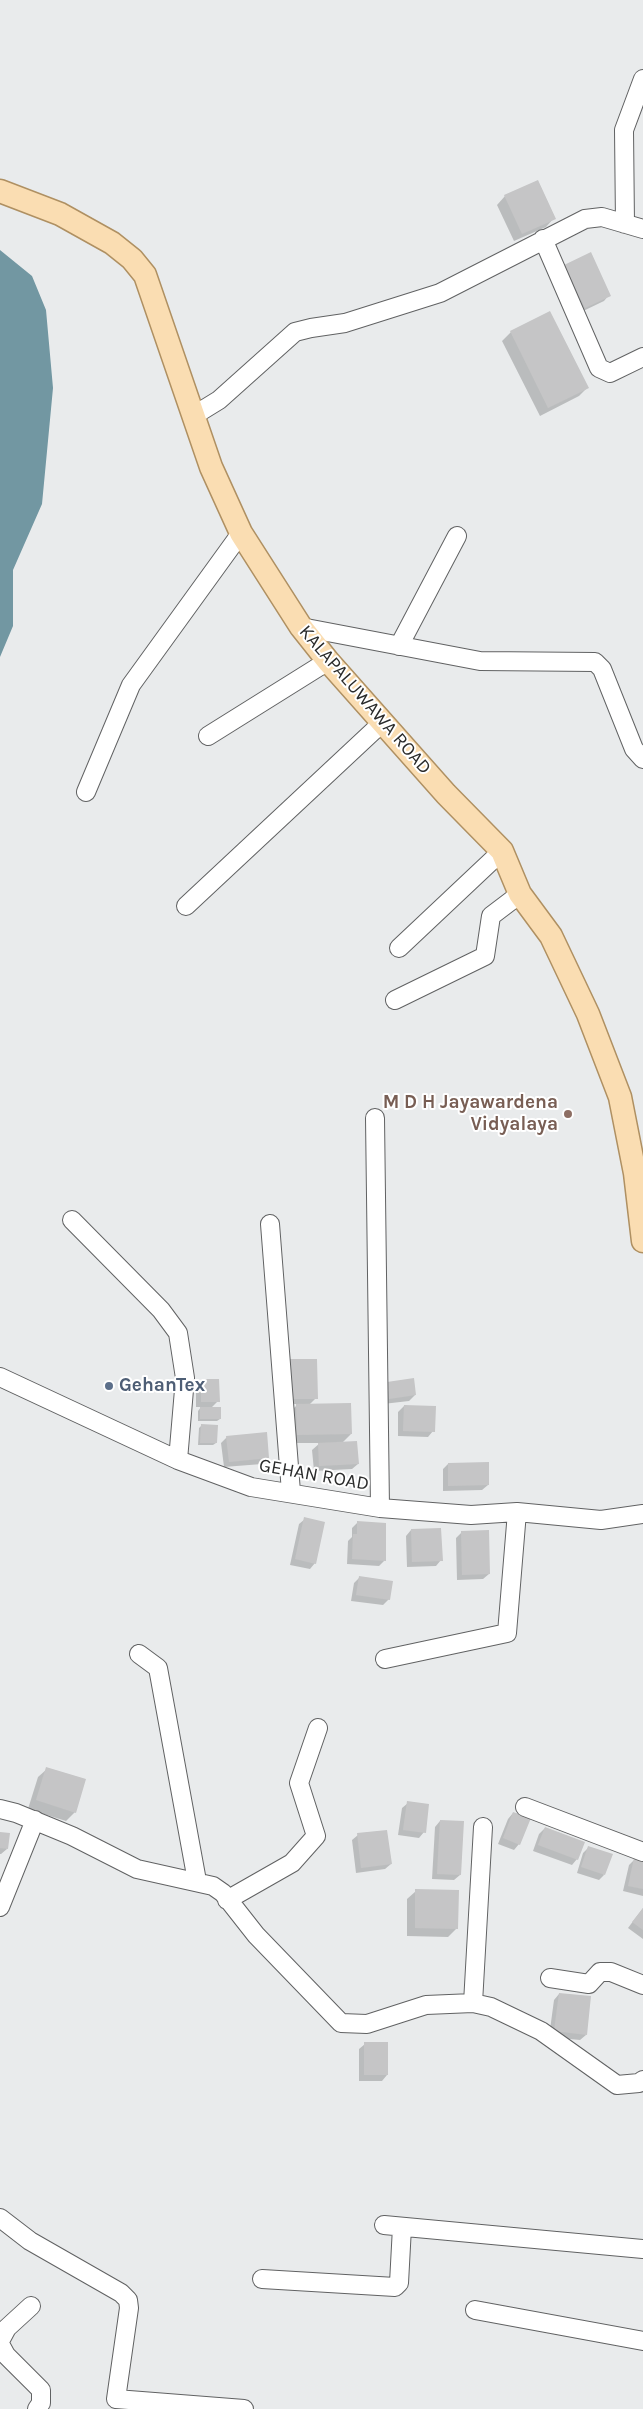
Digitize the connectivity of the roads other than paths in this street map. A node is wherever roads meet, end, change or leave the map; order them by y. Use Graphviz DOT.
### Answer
graph roads {
  1 [pos="643,79"];
  2 [pos="0,191"];
  3 [pos="625,224"];
  4 [pos="643,229"];
  5 [pos="543,239"];
  6 [pos="643,357"];
  7 [pos="193,416"];
  8 [pos="241,534"];
  9 [pos="457,536"];
  10 [pos="302,627"];
  11 [pos="399,646"];
  12 [pos="328,661"];
  13 [pos="383,722"];
  14 [pos="208,736"];
  15 [pos="643,760"];
  16 [pos="86,792"];
  17 [pos="502,851"];
  18 [pos="520,894"];
  19 [pos="186,906"];
  20 [pos="399,948"];
  21 [pos="395,1000"];
  22 [pos="375,1118"];
  23 [pos="72,1220"];
  24 [pos="270,1224"];
  25 [pos="643,1241"];
  26 [pos="0,1377"];
  27 [pos="178,1460"];
  28 [pos="292,1492"];
  29 [pos="380,1508"];
  30 [pos="517,1512"];
  31 [pos="643,1514"];
  32 [pos="139,1654"];
  33 [pos="385,1658"];
  34 [pos="318,1728"];
  35 [pos="525,1807"];
  36 [pos="0,1809"];
  37 [pos="35,1820"];
  38 [pos="483,1827"];
  39 [pos="643,1852"];
  40 [pos="197,1882"];
  41 [pos="227,1900"];
  42 [pos="0,1908"];
  43 [pos="550,1978"];
  44 [pos="643,1985"];
  45 [pos="473,2003"];
  46 [pos="643,2080"];
  47 [pos="0,2218"];
  48 [pos="384,2225"];
  49 [pos="402,2227"];
  50 [pos="643,2249"];
  51 [pos="262,2279"];
  52 [pos="31,2306"];
  53 [pos="475,2310"];
  54 [pos="0,2342"];
  55 [pos="643,2342"];
  56 [pos="115,2404"];
  57 [pos="37,2409"];
  58 [pos="244,2409"];
  1 -- 3 [label="street"];
  2 -- 7 [label="main road, KALAPALUWAWA ROAD"];
  3 -- 4 [label="street"];
  3 -- 5 [label="street"];
  5 -- 6 [label="street"];
  5 -- 7 [label="street"];
  7 -- 8 [label="main road, KALAPALUWAWA ROAD"];
  8 -- 10 [label="main road, KALAPALUWAWA ROAD"];
  8 -- 16 [label="street"];
  9 -- 11 [label="street"];
  10 -- 11 [label="street"];
  10 -- 12 [label="main road, KALAPALUWAWA ROAD"];
  11 -- 15 [label="street"];
  12 -- 13 [label="main road, KALAPALUWAWA ROAD"];
  12 -- 14 [label="street"];
  13 -- 17 [label="main road, KALAPALUWAWA ROAD"];
  13 -- 19 [label="street"];
  17 -- 18 [label="main road, KALAPALUWAWA ROAD"];
  17 -- 20 [label="street"];
  18 -- 21 [label="street"];
  18 -- 25 [label="main road, KALAPALUWAWA ROAD"];
  22 -- 29 [label="street"];
  23 -- 27 [label="street"];
  24 -- 28 [label="street"];
  26 -- 27 [label="street, GEHAN ROAD"];
  27 -- 28 [label="street, GEHAN ROAD"];
  28 -- 29 [label="street, GEHAN ROAD"];
  29 -- 30 [label="street, GEHAN ROAD"];
  30 -- 31 [label="street, GEHAN ROAD"];
  30 -- 33 [label="street"];
  32 -- 40 [label="street"];
  34 -- 41 [label="street"];
  35 -- 39 [label="street"];
  36 -- 37 [label="street"];
  37 -- 40 [label="street"];
  37 -- 42 [label="street"];
  38 -- 45 [label="street"];
  40 -- 41 [label="street"];
  41 -- 45 [label="street"];
  43 -- 44 [label="street"];
  45 -- 46 [label="street"];
  47 -- 56 [label="street"];
  48 -- 49 [label="street"];
  49 -- 50 [label="street"];
  49 -- 51 [label="street"];
  52 -- 54 [label="street"];
  53 -- 55 [label="street"];
  54 -- 57 [label="street"];
  56 -- 58 [label="street"];
}
